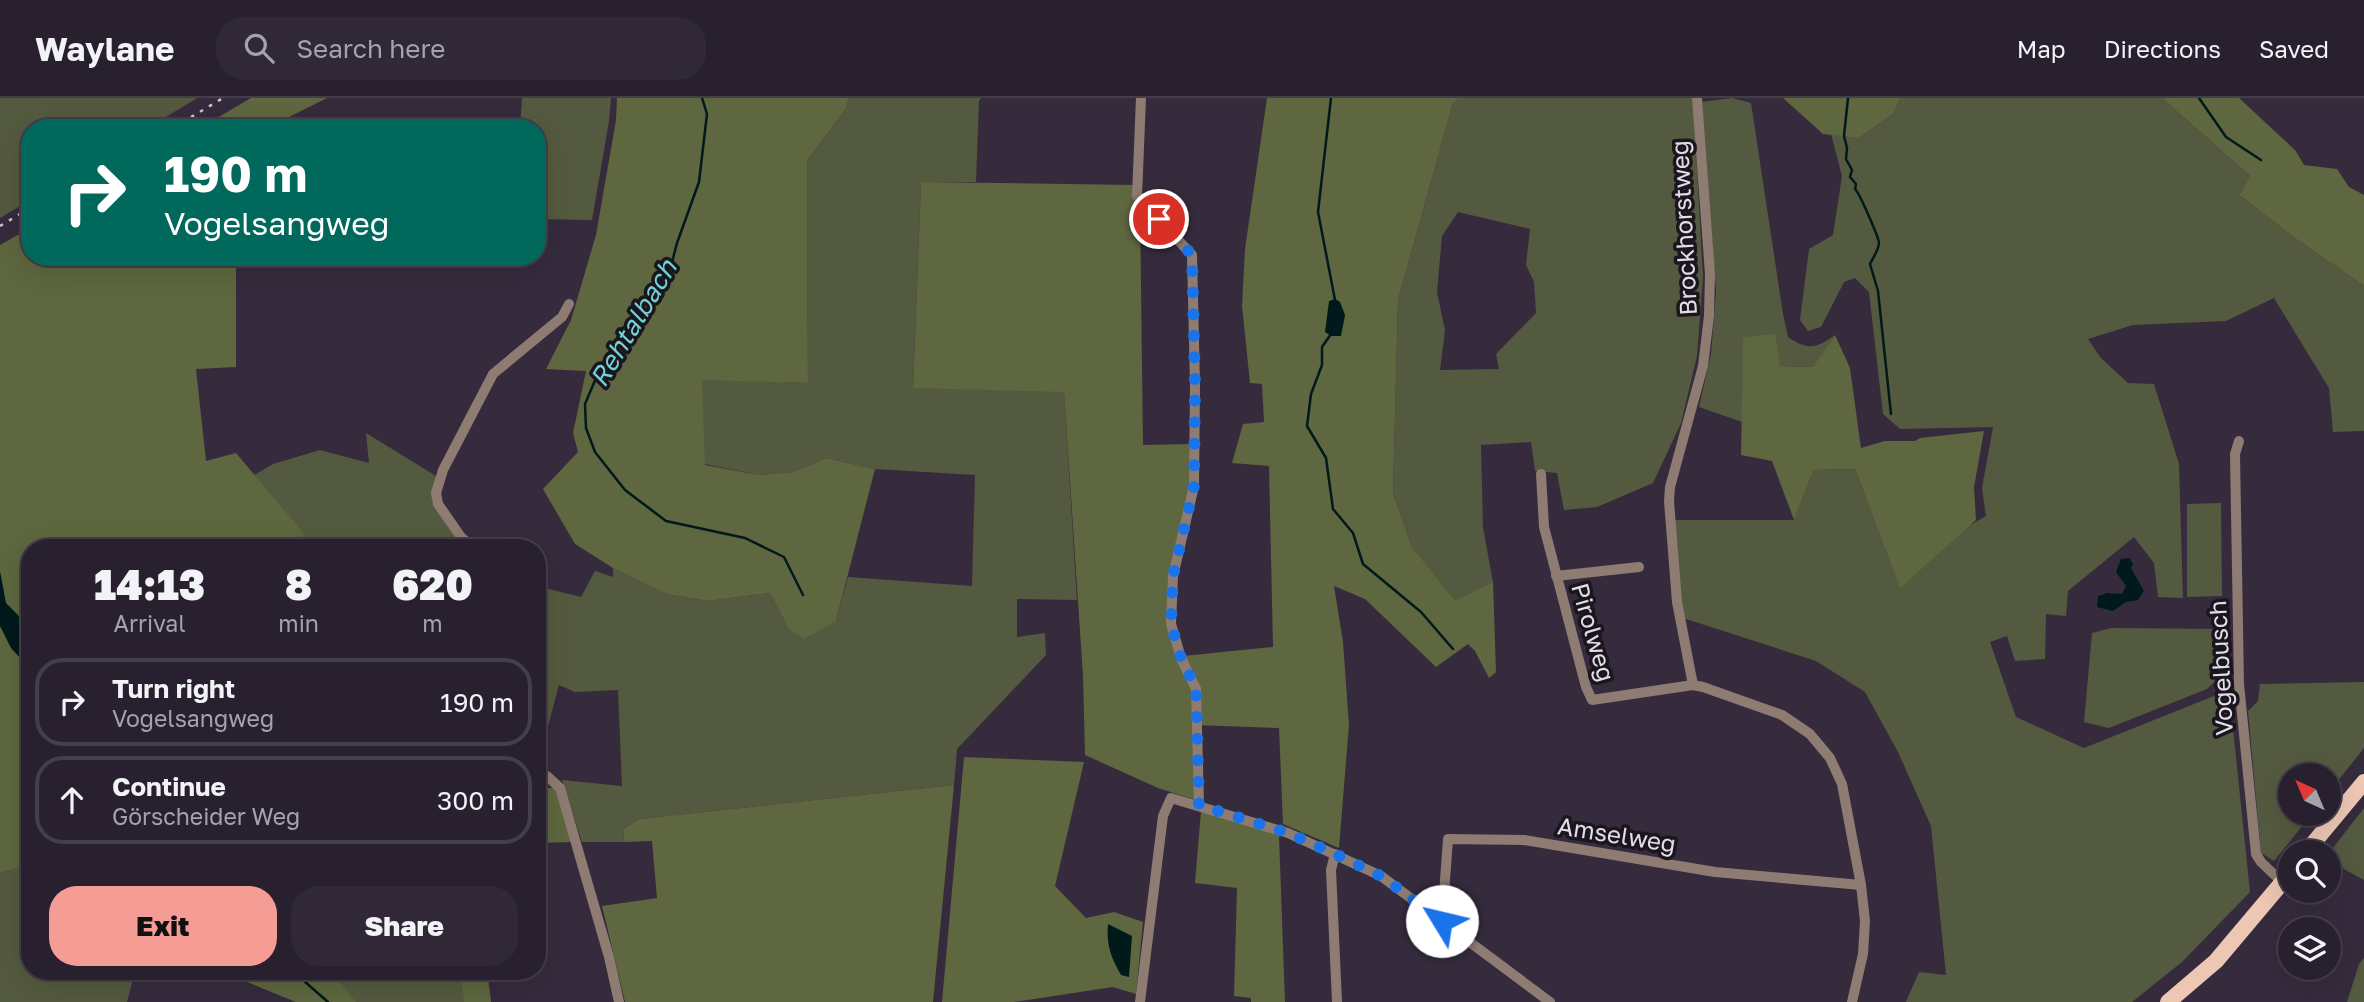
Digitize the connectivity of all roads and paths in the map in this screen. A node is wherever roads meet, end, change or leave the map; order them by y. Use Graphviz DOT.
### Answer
graph roads {
  1 [pos="1141,98"];
  2 [pos="1697,98"];
  3 [pos="569,304"];
  4 [pos="2238,441"];
  5 [pos="1541,474"];
  6 [pos="463,539"];
  7 [pos="1639,567"];
  8 [pos="1556,576"];
  9 [pos="1693,685"];
  10 [pos="546,776"];
  11 [pos="2364,782"];
  12 [pos="1199,805"];
  13 [pos="2316,840"];
  14 [pos="1335,854"];
  15 [pos="2278,872"];
  16 [pos="1861,885"];
  17 [pos="2278,888"];
  18 [pos="1442,921"];
  19 [pos="619,1002"];
  20 [pos="1140,1002"];
  21 [pos="1338,1002"];
  22 [pos="1550,1002"];
  23 [pos="1852,1002"];
  24 [pos="2168,1002"];
  1 -- 12 [label="street"];
  2 -- 9 [label="street, Brockhorstweg"];
  3 -- 6 [label="street"];
  4 -- 15 [label="street, Vogelbusch"];
  5 -- 8 [label="street, Pirolweg"];
  7 -- 8 [label="street, Pirolweg"];
  8 -- 9 [label="street, Pirolweg"];
  9 -- 16 [label="street"];
  10 -- 19 [label="street"];
  11 -- 13 [label="main road"];
  12 -- 14 [label="street"];
  12 -- 20 [label="street"];
  14 -- 18 [label="street"];
  14 -- 21 [label="street"];
  16 -- 18 [label="street, Amselweg"];
  16 -- 23 [label="street"];
  17 -- 24 [label="main road"];
  18 -- 22 [label="street"];
}
